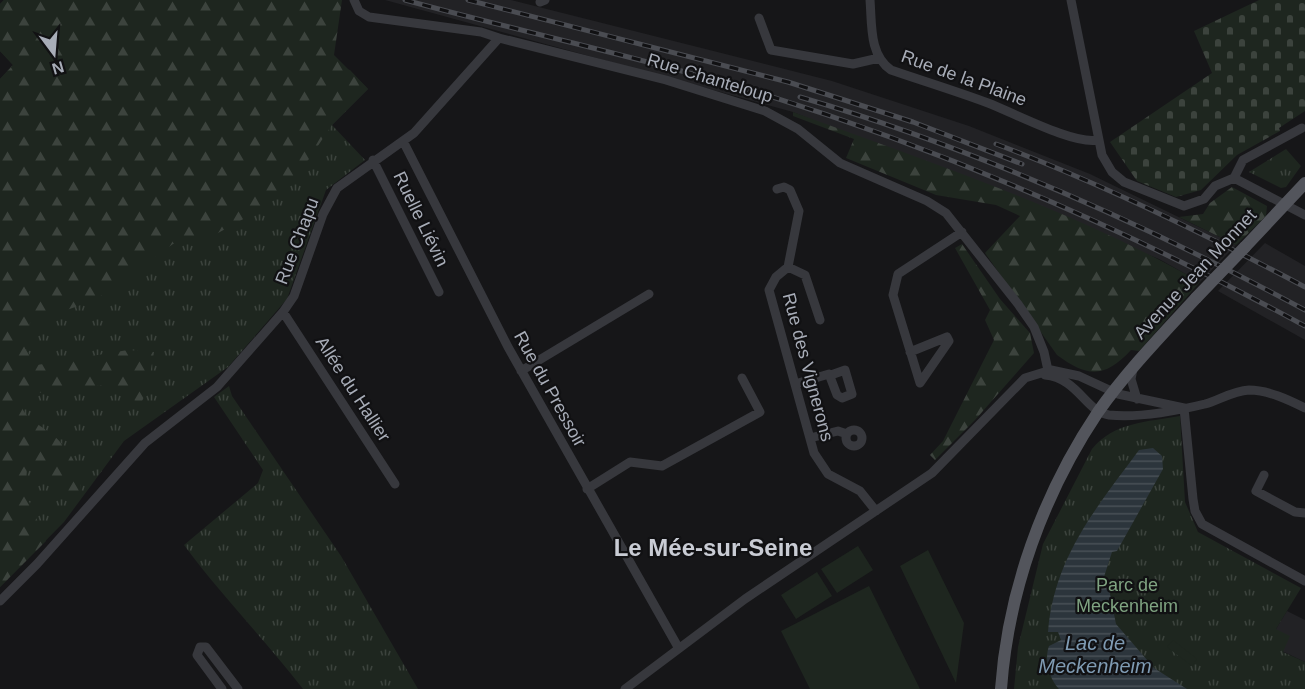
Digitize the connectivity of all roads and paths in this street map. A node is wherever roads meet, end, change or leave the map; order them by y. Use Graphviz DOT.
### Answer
graph roads {
  1 [pos="354,0"];
  2 [pos="870,0"];
  3 [pos="1071,0"];
  4 [pos="759,18"];
  5 [pos="499,38"];
  6 [pos="879,57"];
  7 [pos="1302,128"];
  8 [pos="1098,140"];
  9 [pos="403,141"];
  10 [pos="373,160"];
  11 [pos="1234,178"];
  12 [pos="1305,183"];
  13 [pos="777,189"];
  14 [pos="1286,204"];
  15 [pos="1305,215"];
  16 [pos="962,232"];
  17 [pos="788,267"];
  18 [pos="439,292"];
  19 [pos="649,294"];
  20 [pos="283,312"];
  21 [pos="820,320"];
  22 [pos="910,352"];
  23 [pos="1133,367"];
  24 [pos="521,371"];
  25 [pos="1048,373"];
  26 [pos="831,375"];
  27 [pos="742,378"];
  28 [pos="795,384"];
  29 [pos="1137,399"];
  30 [pos="1106,402"];
  31 [pos="1184,408"];
  32 [pos="1305,408"];
  33 [pos="847,434"];
  34 [pos="810,438"];
  35 [pos="1264,475"];
  36 [pos="395,484"];
  37 [pos="587,489"];
  38 [pos="876,511"];
  39 [pos="1305,513"];
  40 [pos="1305,581"];
  41 [pos="0,601"];
  42 [pos="678,647"];
  43 [pos="222,689"];
  44 [pos="238,689"];
  45 [pos="625,689"];
  46 [pos="1001,689"];
  1 -- 5 [label="street"];
  2 -- 6 [label="street, Rue de la Plaine"];
  3 -- 8 [label="street"];
  4 -- 6 [label="street"];
  5 -- 9 [label="street, Rue Chapu"];
  5 -- 16 [label="street, Rue Chanteloup"];
  6 -- 8 [label="street, Rue de la Plaine"];
  7 -- 11 [label="street"];
  8 -- 11 [label="street"];
  9 -- 10 [label="street, Rue Chapu"];
  9 -- 24 [label="street, Rue du Pressoir"];
  10 -- 18 [label="street, Ruelle Liévin"];
  10 -- 20 [label="street, Rue Chapu"];
  11 -- 14 [label="street"];
  12 -- 14 [label="main road, Avenue Jean Monnet"];
  13 -- 17 [label="street, Rue des Vignerons"];
  14 -- 15 [label="street"];
  14 -- 23 [label="main road, Avenue Jean Monnet, bridge"];
  16 -- 22 [label="street"];
  16 -- 25 [label="street, Rue Chanteloup"];
  17 -- 21 [label="street"];
  17 -- 28 [label="street, Rue des Vignerons"];
  19 -- 24 [label="street"];
  20 -- 36 [label="street, Allée du Hallier"];
  20 -- 41 [label="street, Rue Chapu"];
  22 -- 22 [label="street"];
  23 -- 29 [label="street"];
  23 -- 30 [label="main road, Avenue Jean Monnet"];
  24 -- 37 [label="street, Rue du Pressoir"];
  25 -- 30 [label="street"];
  25 -- 30 [label="street"];
  25 -- 38 [label="street"];
  26 -- 28 [label="street"];
  27 -- 37 [label="street"];
  28 -- 34 [label="street, Rue des Vignerons"];
  29 -- 30 [label="street"];
  29 -- 31 [label="street"];
  30 -- 31 [label="street"];
  30 -- 46 [label="main road, Avenue Jean Monnet"];
  31 -- 32 [label="street"];
  31 -- 40 [label="street"];
  33 -- 34 [label="street"];
  34 -- 38 [label="street, Rue des Vignerons"];
  35 -- 39 [label="street"];
  37 -- 42 [label="street, Rue du Pressoir"];
  38 -- 42 [label="street"];
  42 -- 45 [label="street"];
  43 -- 44 [label="street"];
}
